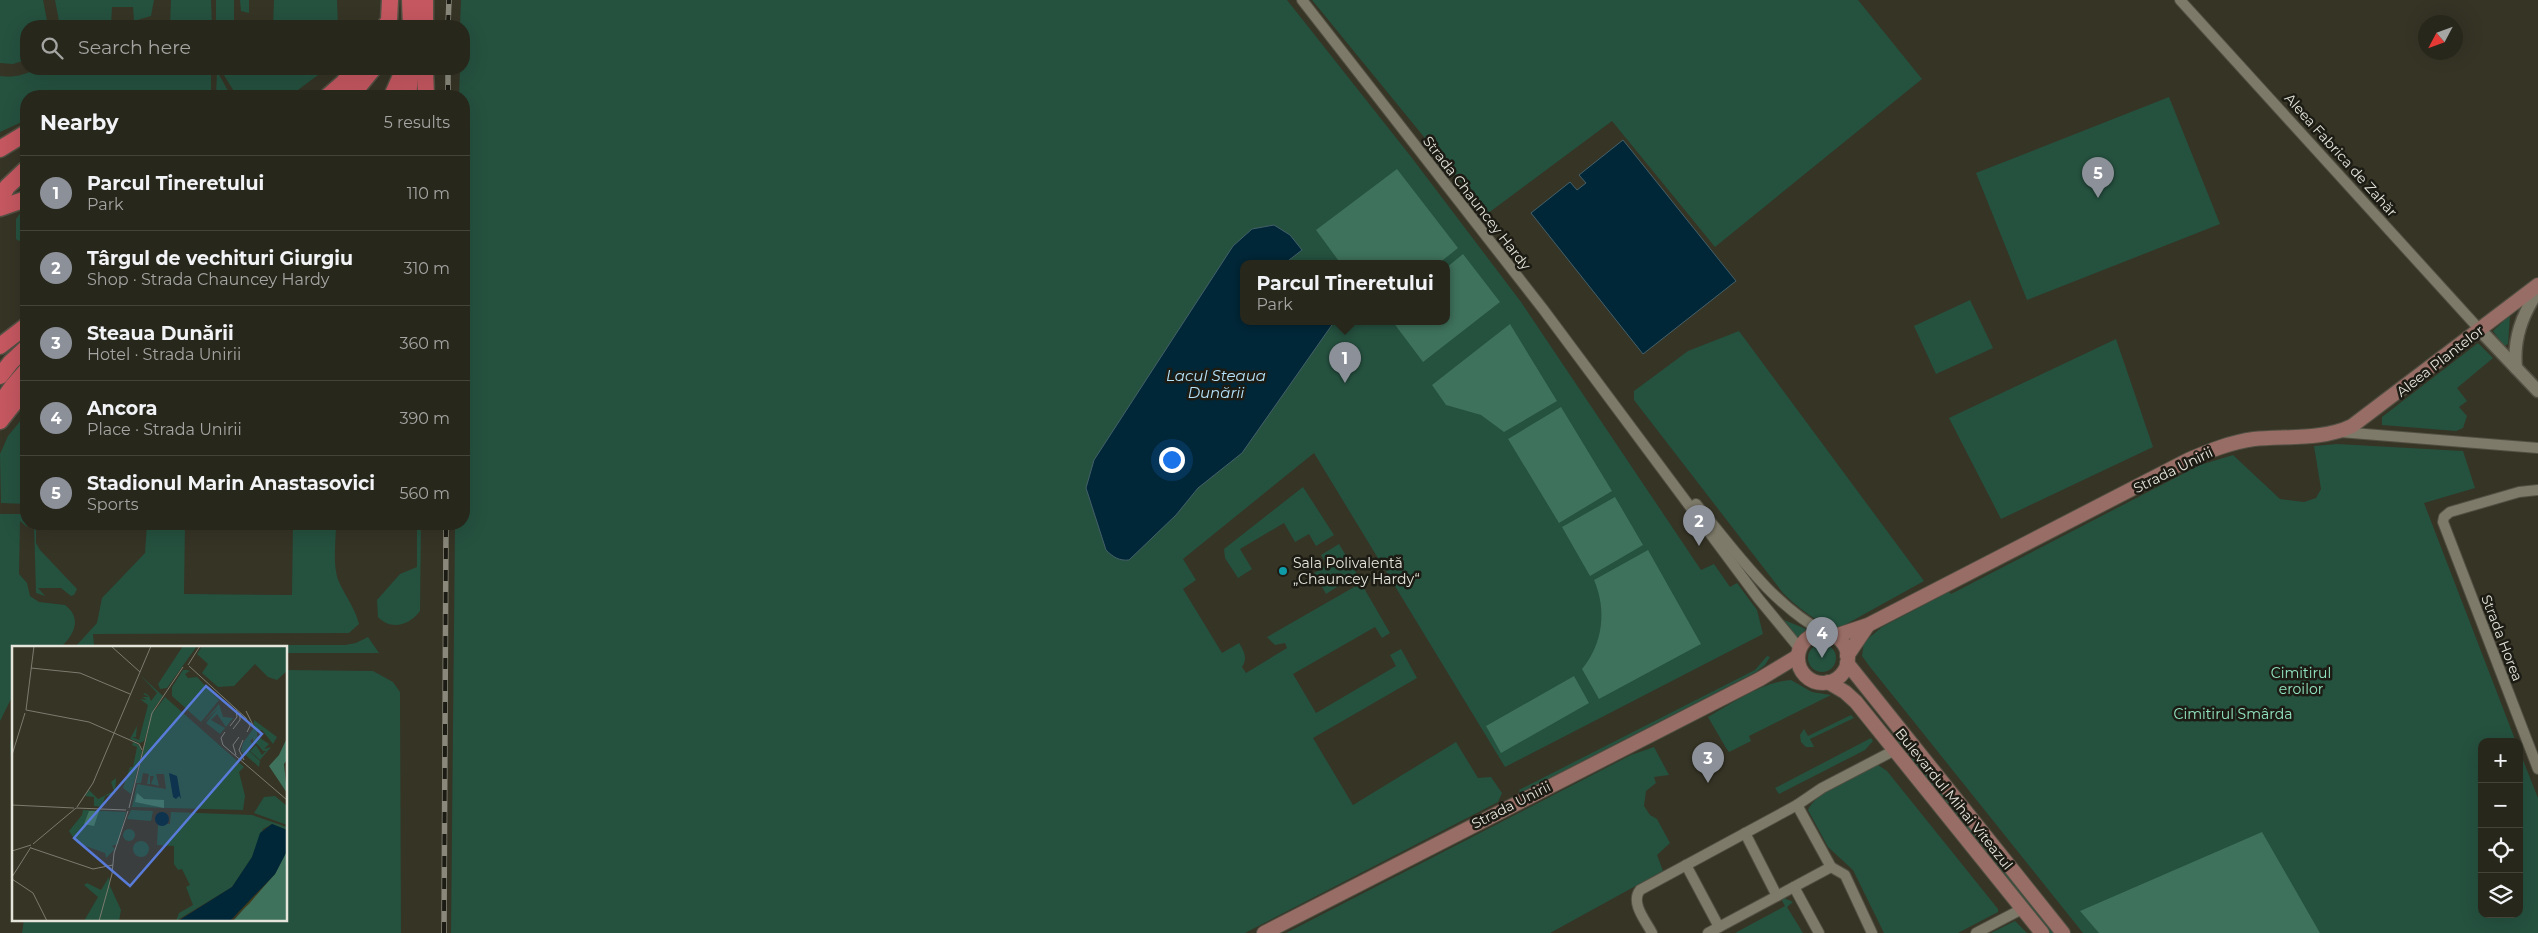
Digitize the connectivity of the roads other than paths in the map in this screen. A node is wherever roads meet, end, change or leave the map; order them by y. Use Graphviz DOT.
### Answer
graph roads {
  1 [pos="390,0"];
  2 [pos="410,0"];
  3 [pos="425,0"];
  4 [pos="1302,0"];
  5 [pos="2180,0"];
  6 [pos="388,20"];
  7 [pos="410,20"];
  8 [pos="425,20"];
  9 [pos="350,75"];
  10 [pos="368,75"];
  11 [pos="401,75"];
  12 [pos="411,75"];
  13 [pos="425,75"];
  14 [pos="335,90"];
  15 [pos="356,90"];
  16 [pos="395,90"];
  17 [pos="409,90"];
  18 [pos="426,90"];
  19 [pos="20,137"];
  20 [pos="20,145"];
  21 [pos="0,149"];
  22 [pos="20,175"];
  23 [pos="20,188"];
  24 [pos="0,200"];
  25 [pos="20,201"];
  26 [pos="0,206"];
  27 [pos="2538,285"];
  28 [pos="2538,291"];
  29 [pos="2480,330"];
  30 [pos="20,331"];
  31 [pos="0,346"];
  32 [pos="20,354"];
  33 [pos="2516,368"];
  34 [pos="0,376"];
  35 [pos="20,378"];
  36 [pos="2538,391"];
  37 [pos="20,395"];
  38 [pos="0,404"];
  39 [pos="20,411"];
  40 [pos="0,420"];
  41 [pos="1630,424"];
  42 [pos="0,430"];
  43 [pos="2339,432"];
  44 [pos="2538,448"];
  45 [pos="2538,490"];
  46 [pos="1868,625"];
  47 [pos="1830,635"];
  48 [pos="1799,652"];
  49 [pos="1847,660"];
  50 [pos="1803,672"];
  51 [pos="1760,679"];
  52 [pos="1828,682"];
  53 [pos="1895,750"];
  54 [pos="2538,769"];
  55 [pos="1797,805"];
  56 [pos="1745,833"];
  57 [pos="1686,865"];
  58 [pos="1831,867"];
  59 [pos="1794,886"];
  60 [pos="1777,896"];
  61 [pos="2022,909"];
  62 [pos="1719,927"];
  63 [pos="1264,933"];
  64 [pos="1652,933"];
  65 [pos="1708,933"];
  66 [pos="1819,933"];
  67 [pos="1872,933"];
  68 [pos="1976,933"];
  69 [pos="2042,933"];
  70 [pos="2062,933"];
  1 -- 6 [label="highway"];
  2 -- 7 [label="highway"];
  3 -- 8 [label="highway"];
  4 -- 41 [label="street, Strada Chauncey Hardy"];
  5 -- 29 [label="street, Aleea Fabrica de Zahăr"];
  9 -- 14 [label="highway"];
  10 -- 15 [label="highway"];
  11 -- 16 [label="highway"];
  12 -- 17 [label="highway"];
  13 -- 18 [label="highway"];
  19 -- 21 [label="highway"];
  20 -- 21 [label="highway"];
  22 -- 24 [label="highway"];
  23 -- 26 [label="highway"];
  25 -- 26 [label="highway"];
  27 -- 29 [label="main road, Aleea Plantelor"];
  28 -- 33 [label="street"];
  29 -- 33 [label="street"];
  29 -- 43 [label="main road, Aleea Plantelor"];
  30 -- 31 [label="highway"];
  32 -- 34 [label="highway"];
  33 -- 36 [label="street"];
  35 -- 38 [label="highway"];
  37 -- 40 [label="highway"];
  39 -- 42 [label="highway"];
  41 -- 47 [label="street, Strada Chauncey Hardy"];
  41 -- 48 [label="street, Strada Chauncey Hardy"];
  43 -- 44 [label="street, Strada Unirii"];
  43 -- 46 [label="main road, Strada Unirii"];
  45 -- 54 [label="street, Strada Horea"];
  46 -- 47 [label="main road, Strada Unirii"];
  46 -- 49 [label="main road, Strada Unirii"];
  47 -- 48 [label="main road"];
  47 -- 49 [label="main road"];
  48 -- 50 [label="main road"];
  48 -- 51 [label="main road, Strada Unirii"];
  49 -- 52 [label="main road"];
  49 -- 70 [label="main road, Bulevardul Mihai Viteazul"];
  50 -- 51 [label="main road, Strada Unirii"];
  50 -- 52 [label="main road"];
  51 -- 63 [label="main road, Strada Unirii"];
  52 -- 53 [label="main road, Bulevardul Mihai Viteazul"];
  53 -- 55 [label="street"];
  53 -- 61 [label="main road, Bulevardul Mihai Viteazul"];
  55 -- 56 [label="street"];
  55 -- 58 [label="street"];
  56 -- 57 [label="street"];
  56 -- 60 [label="street"];
  57 -- 62 [label="street"];
  57 -- 64 [label="street"];
  58 -- 59 [label="street"];
  58 -- 67 [label="street"];
  59 -- 60 [label="street"];
  59 -- 66 [label="street"];
  60 -- 62 [label="street"];
  61 -- 68 [label="street"];
  61 -- 69 [label="main road, Bulevardul Mihai Viteazul"];
  62 -- 65 [label="street"];
}
